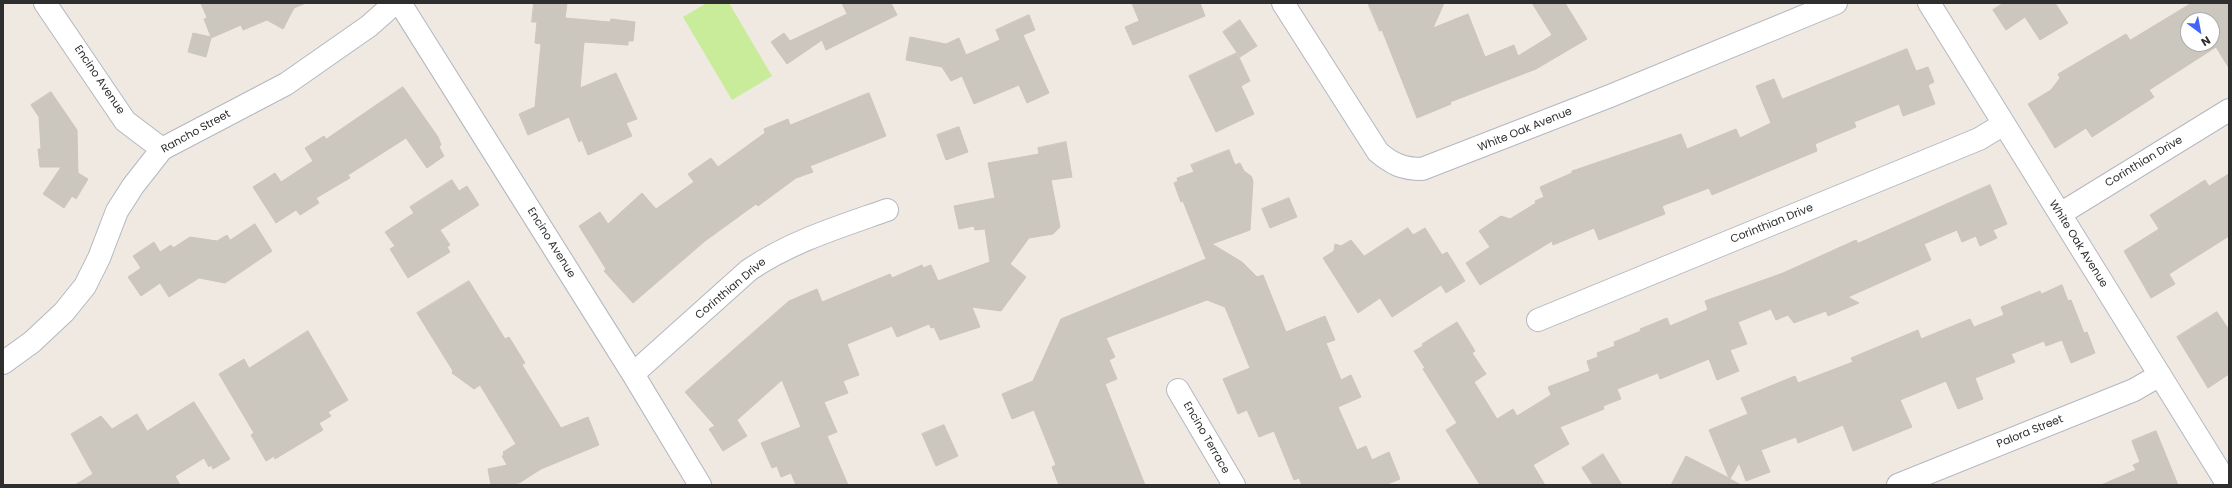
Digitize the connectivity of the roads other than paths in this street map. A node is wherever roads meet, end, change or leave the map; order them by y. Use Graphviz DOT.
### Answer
graph roads {
  1 [pos="45,3"];
  2 [pos="395,3"];
  3 [pos="400,3"];
  4 [pos="1283,3"];
  5 [pos="1836,3"];
  6 [pos="1929,3"];
  7 [pos="2229,110"];
  8 [pos="2004,124"];
  9 [pos="162,149"];
  10 [pos="887,210"];
  11 [pos="2060,214"];
  12 [pos="1538,320"];
  13 [pos="3,364"];
  14 [pos="633,374"];
  15 [pos="2160,375"];
  16 [pos="1178,390"];
  17 [pos="2224,471"];
  18 [pos="700,485"];
  19 [pos="1234,485"];
  20 [pos="1898,485"];
  1 -- 9 [label="street, Encino Avenue"];
  2 -- 9 [label="street, Rancho Street"];
  3 -- 14 [label="street, Encino Avenue"];
  4 -- 5 [label="street, White Oak Avenue"];
  6 -- 8 [label="street, White Oak Avenue"];
  7 -- 11 [label="street, Corinthian Drive"];
  8 -- 11 [label="street, White Oak Avenue"];
  8 -- 12 [label="street, Corinthian Drive"];
  9 -- 13 [label="street, Rancho Street"];
  10 -- 14 [label="street, Corinthian Drive"];
  11 -- 15 [label="street, White Oak Avenue"];
  14 -- 18 [label="street, Encino Avenue"];
  15 -- 17 [label="street, White Oak Avenue"];
  15 -- 20 [label="street, Palora Street"];
  16 -- 19 [label="street, Encino Terrace"];
}
